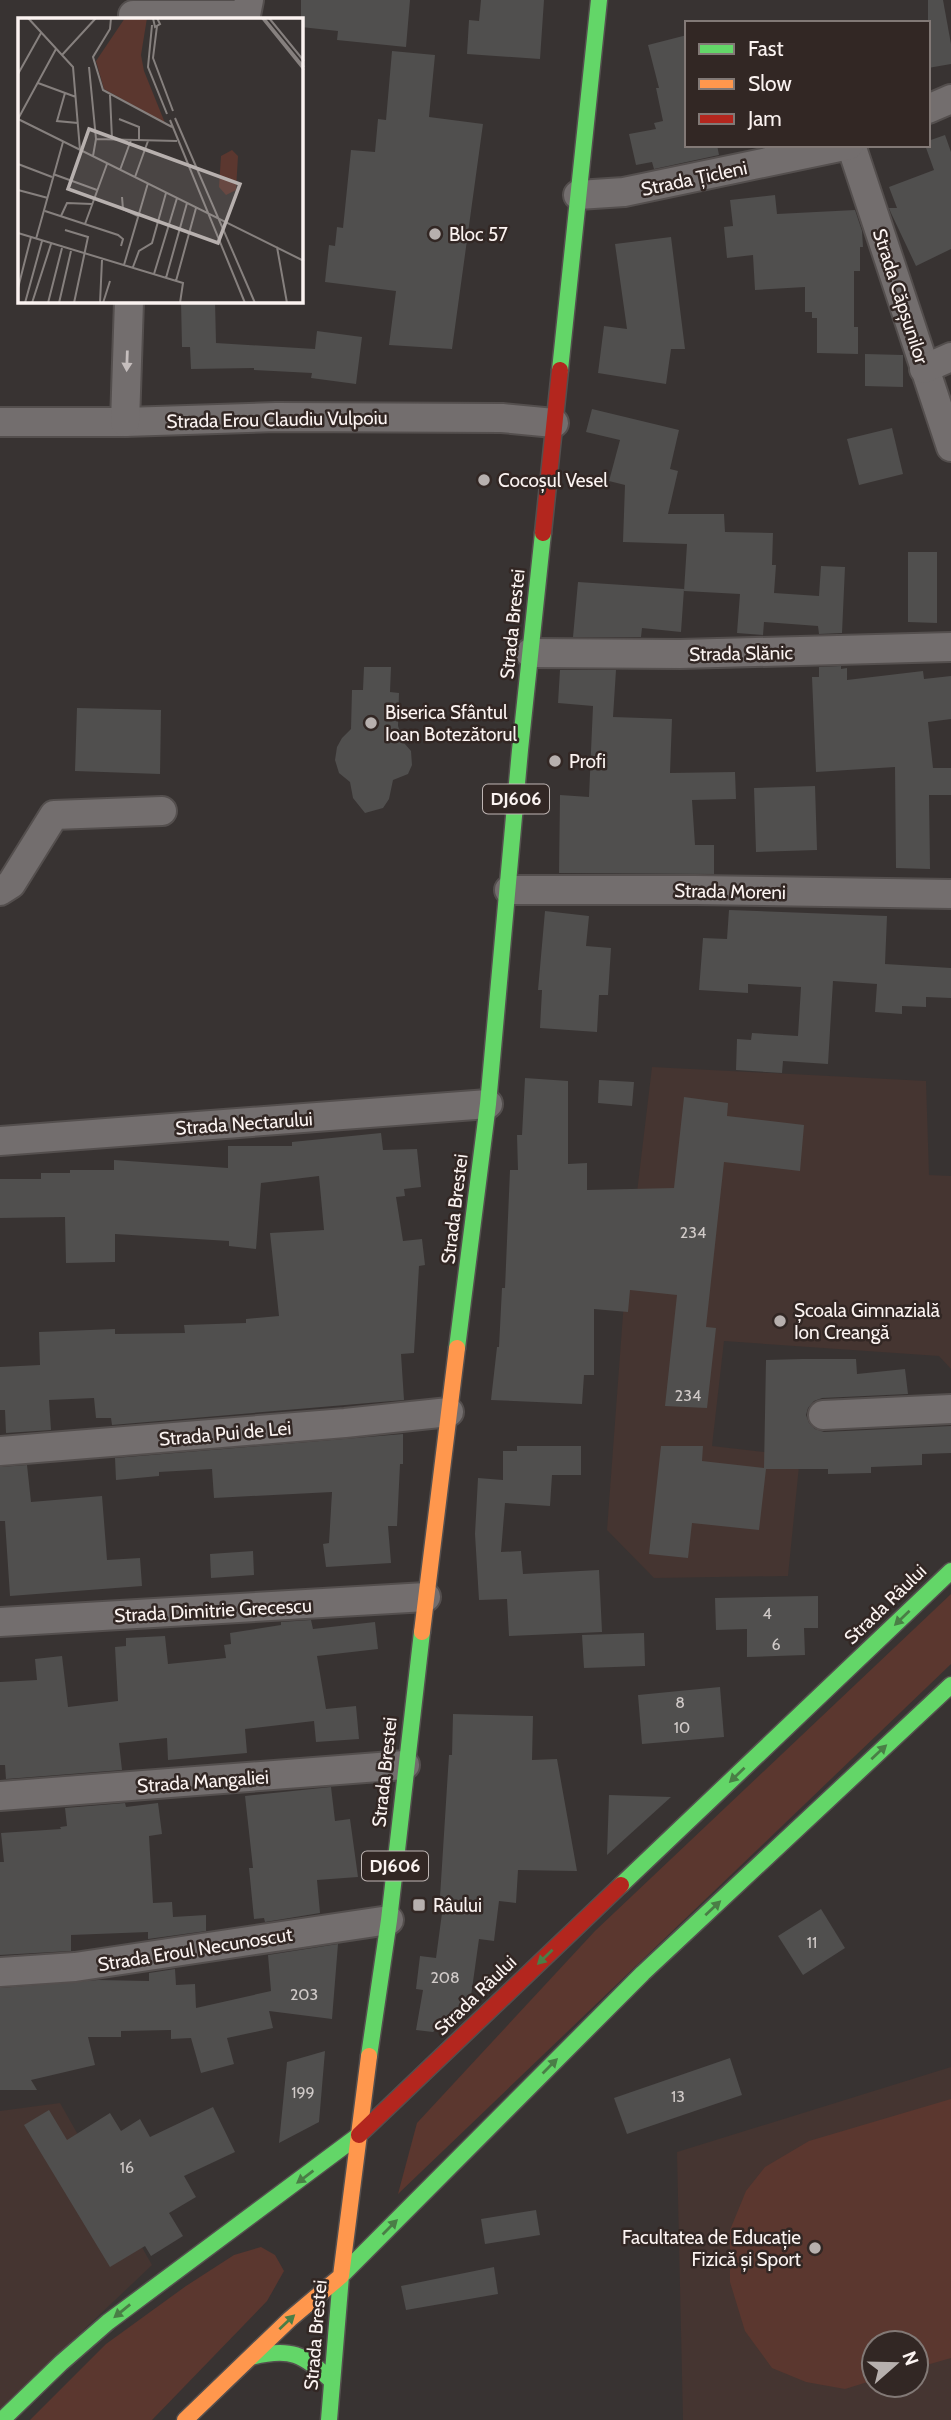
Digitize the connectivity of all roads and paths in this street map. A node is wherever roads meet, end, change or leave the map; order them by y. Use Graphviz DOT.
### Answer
graph roads {
  1 [pos="249,0"];
  2 [pos="599,0"];
  3 [pos="134,11"];
  4 [pos="951,99"];
  5 [pos="930,108"];
  6 [pos="840,147"];
  7 [pos="851,147"];
  8 [pos="578,195"];
  9 [pos="128,303"];
  10 [pos="951,357"];
  11 [pos="924,369"];
  12 [pos="0,422"];
  13 [pos="125,422"];
  14 [pos="554,424"];
  15 [pos="951,447"];
  16 [pos="951,647"];
  17 [pos="530,653"];
  18 [pos="162,811"];
  19 [pos="509,890"];
  20 [pos="0,891"];
  21 [pos="951,894"];
  22 [pos="488,1104"];
  23 [pos="0,1141"];
  24 [pos="951,1409"];
  25 [pos="449,1412"];
  26 [pos="823,1415"];
  27 [pos="0,1451"];
  28 [pos="951,1571"];
  29 [pos="426,1597"];
  30 [pos="0,1622"];
  31 [pos="951,1685"];
  32 [pos="405,1765"];
  33 [pos="0,1796"];
  34 [pos="389,1920"];
  35 [pos="0,1972"];
  36 [pos="359,2135"];
  37 [pos="341,2276"];
  38 [pos="251,2357"];
  39 [pos="332,2381"];
  40 [pos="2,2420"];
  41 [pos="185,2420"];
  42 [pos="329,2420"];
  1 -- 3 [label="street"];
  2 -- 8 [label="main road, Strada Brestei / DJ606"];
  4 -- 5 [label="street"];
  6 -- 8 [label="street, Strada Țicleni"];
  7 -- 11 [label="street, Strada Căpșunilor"];
  8 -- 14 [label="main road, Strada Brestei / DJ606"];
  9 -- 13 [label="street, one-way"];
  10 -- 11 [label="street"];
  11 -- 15 [label="street, Strada Căpșunilor"];
  12 -- 13 [label="street, Strada Erou Claudiu Vulpoiu"];
  13 -- 14 [label="street, Strada Erou Claudiu Vulpoiu"];
  14 -- 17 [label="main road, Strada Brestei / DJ606"];
  16 -- 17 [label="street, Strada Slănic"];
  17 -- 19 [label="main road, Strada Brestei / DJ606"];
  18 -- 20 [label="street"];
  19 -- 21 [label="street, Strada Moreni"];
  19 -- 22 [label="main road, Strada Brestei / DJ606"];
  22 -- 23 [label="street, Strada Nectarului"];
  22 -- 25 [label="main road, Strada Brestei / DJ606"];
  24 -- 26 [label="street"];
  25 -- 27 [label="street, Strada Pui de Lei"];
  25 -- 29 [label="main road, Strada Brestei / DJ606"];
  28 -- 36 [label="main road, Strada Râului, one-way"];
  29 -- 30 [label="street, Strada Dimitrie Grecescu"];
  29 -- 32 [label="main road, Strada Brestei / DJ606"];
  37 -- 31 [label="main road, one-way"];
  32 -- 33 [label="street, Strada Mangaliei"];
  32 -- 34 [label="main road, Strada Brestei / DJ606"];
  34 -- 35 [label="street, Strada Eroul Necunoscut"];
  34 -- 36 [label="main road, Strada Brestei / DJ606"];
  36 -- 37 [label="main road, Strada Brestei / DJ606"];
  36 -- 40 [label="main road, Strada Râului, one-way"];
  38 -- 37 [label="main road, one-way"];
  37 -- 39 [label="main road, Strada Brestei / DJ606"];
  38 -- 39 [label="main road"];
  38 -- 41 [label="main road"];
  39 -- 42 [label="main road, Strada Brestei / DJ606"];
}
